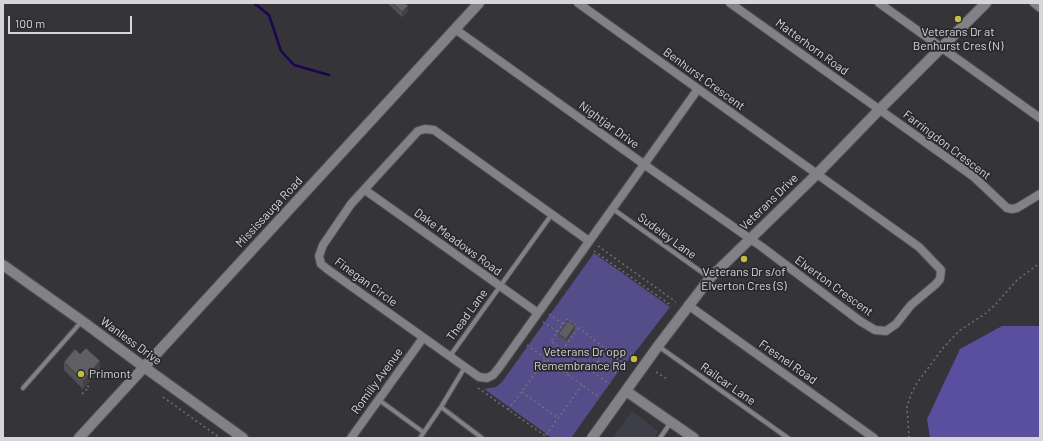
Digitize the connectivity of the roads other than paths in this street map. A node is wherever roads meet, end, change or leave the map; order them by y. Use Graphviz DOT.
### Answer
graph roads {
  1 [pos="478,3"];
  2 [pos="578,3"];
  3 [pos="730,3"];
  4 [pos="879,3"];
  5 [pos="986,3"];
  6 [pos="1034,3"];
  7 [pos="1040,8"];
  8 [pos="455,28"];
  9 [pos="941,47"];
  10 [pos="698,89"];
  11 [pos="879,110"];
  12 [pos="1040,118"];
  13 [pos="644,165"];
  14 [pos="817,174"];
  15 [pos="365,190"];
  16 [pos="1040,194"];
  17 [pos="612,209"];
  18 [pos="552,214"];
  19 [pos="750,239"];
  20 [pos="589,241"];
  21 [pos="3,265"];
  22 [pos="710,278"];
  23 [pos="500,286"];
  24 [pos="688,305"];
  25 [pos="538,313"];
  26 [pos="82,321"];
  27 [pos="423,338"];
  28 [pos="658,346"];
  29 [pos="450,356"];
  30 [pos="144,367"];
  31 [pos="465,367"];
  32 [pos="23,388"];
  33 [pos="626,390"];
  34 [pos="378,400"];
  35 [pos="441,407"];
  36 [pos="671,422"];
  37 [pos="423,432"];
  38 [pos="79,438"];
  39 [pos="243,438"];
  40 [pos="351,438"];
  41 [pos="420,438"];
  42 [pos="482,438"];
  43 [pos="592,438"];
  44 [pos="660,438"];
  45 [pos="694,438"];
  46 [pos="788,438"];
  47 [pos="874,438"];
  1 -- 8 [label="street, Mississauga Road"];
  2 -- 10 [label="street, Benhurst Crescent"];
  3 -- 11 [label="street, Matterhorn Road"];
  4 -- 9 [label="street"];
  5 -- 9 [label="street, Veterans Drive"];
  6 -- 7 [label="street"];
  8 -- 13 [label="street, Nightjar Drive"];
  8 -- 30 [label="street, Mississauga Road"];
  9 -- 11 [label="street, Veterans Drive"];
  9 -- 12 [label="street"];
  10 -- 13 [label="street, Finegan Circle"];
  10 -- 14 [label="street, Benhurst Crescent"];
  11 -- 14 [label="street, Veterans Drive"];
  11 -- 16 [label="street, Farringdon Crescent"];
  13 -- 17 [label="street, Finegan Circle"];
  13 -- 19 [label="street, Nightjar Drive"];
  14 -- 19 [label="street, Veterans Drive"];
  14 -- 19 [label="street, Elverton Crescent"];
  15 -- 18 [label="street, Finegan Circle"];
  15 -- 23 [label="street, Dake Meadows Road"];
  15 -- 27 [label="street, Finegan Circle"];
  17 -- 20 [label="street, Finegan Circle"];
  17 -- 22 [label="lane, Sudeley Lane"];
  18 -- 20 [label="street, Finegan Circle"];
  18 -- 23 [label="lane, Thead Lane"];
  19 -- 22 [label="street, Veterans Drive"];
  20 -- 25 [label="street, Finegan Circle"];
  21 -- 26 [label="street, Wanless Drive"];
  22 -- 24 [label="street, Veterans Drive"];
  23 -- 25 [label="street, Dake Meadows Road"];
  23 -- 29 [label="lane, Thead Lane"];
  24 -- 28 [label="street, Veterans Drive"];
  24 -- 47 [label="street, Fresnel Road"];
  25 -- 31 [label="street, Finegan Circle"];
  26 -- 30 [label="street, Wanless Drive"];
  26 -- 32 [label="lane"];
  27 -- 29 [label="street, Finegan Circle"];
  27 -- 34 [label="street, Romilly Avenue"];
  28 -- 33 [label="street, Veterans Drive"];
  28 -- 46 [label="lane, Railcar Lane"];
  29 -- 31 [label="street, Finegan Circle"];
  30 -- 38 [label="street, Mississauga Road"];
  30 -- 39 [label="street, Wanless Drive"];
  31 -- 35 [label="lane"];
  33 -- 36 [label="street"];
  33 -- 43 [label="street, Veterans Drive"];
  34 -- 37 [label="lane"];
  34 -- 40 [label="street, Romilly Avenue"];
  35 -- 37 [label="lane"];
  35 -- 42 [label="lane"];
  36 -- 44 [label="lane"];
  36 -- 45 [label="street"];
  37 -- 41 [label="lane"];
}
